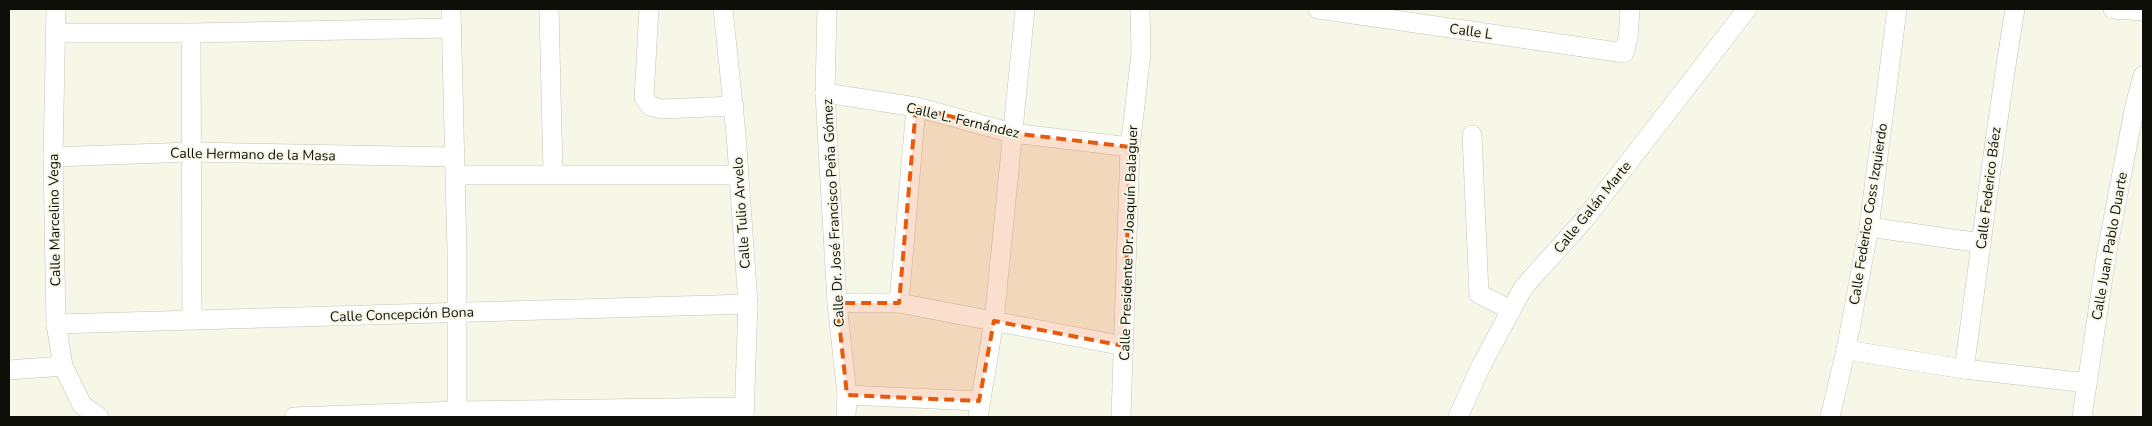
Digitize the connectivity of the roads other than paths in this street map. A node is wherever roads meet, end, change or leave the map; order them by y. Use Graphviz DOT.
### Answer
graph roads {
  1 [pos="56,9"];
  2 [pos="451,9"];
  3 [pos="549,9"];
  4 [pos="649,9"];
  5 [pos="723,9"];
  6 [pos="827,9"];
  7 [pos="1025,9"];
  8 [pos="1140,9"];
  9 [pos="1318,9"];
  10 [pos="1630,9"];
  11 [pos="1748,9"];
  12 [pos="1897,9"];
  13 [pos="2015,9"];
  14 [pos="2114,9"];
  15 [pos="2143,11"];
  16 [pos="452,28"];
  17 [pos="56,33"];
  18 [pos="191,33"];
  19 [pos="2143,76"];
  20 [pos="826,94"];
  21 [pos="734,106"];
  22 [pos="916,107"];
  23 [pos="1012,133"];
  24 [pos="1472,135"];
  25 [pos="1130,147"];
  26 [pos="190,152"];
  27 [pos="53,157"];
  28 [pos="454,166"];
  29 [pos="553,174"];
  30 [pos="738,175"];
  31 [pos="1869,227"];
  32 [pos="1982,243"];
  33 [pos="837,302"];
  34 [pos="899,303"];
  35 [pos="748,304"];
  36 [pos="1511,310"];
  37 [pos="457,313"];
  38 [pos="192,320"];
  39 [pos="994,321"];
  40 [pos="56,324"];
  41 [pos="1124,346"];
  42 [pos="1846,350"];
  43 [pos="63,366"];
  44 [pos="1964,368"];
  45 [pos="9,370"];
  46 [pos="2087,383"];
  47 [pos="847,395"];
  48 [pos="979,409"];
  49 [pos="745,412"];
  50 [pos="457,414"];
  51 [pos="99,417"];
  52 [pos="294,417"];
  53 [pos="846,417"];
  54 [pos="1121,417"];
  55 [pos="1458,417"];
  56 [pos="1830,417"];
  57 [pos="2082,417"];
  1 -- 17 [label="street, Calle Marcelino Vega"];
  2 -- 16 [label="street"];
  3 -- 29 [label="street"];
  4 -- 21 [label="street"];
  5 -- 21 [label="street, Calle Tulio Arvelo"];
  6 -- 20 [label="street, Calle Dr. José Francisco Peña Gómez"];
  7 -- 23 [label="street"];
  8 -- 25 [label="street, Calle Presidente Dr. Joaquín Balaguer"];
  9 -- 10 [label="street, Calle L"];
  11 -- 36 [label="street, Calle Galán Marte"];
  12 -- 31 [label="street, Calle Federico Coss Izquierdo"];
  13 -- 32 [label="street, Calle Federico Báez"];
  14 -- 15 [label="street"];
  16 -- 18 [label="street"];
  16 -- 28 [label="street"];
  17 -- 18 [label="street"];
  17 -- 27 [label="street, Calle Marcelino Vega"];
  18 -- 26 [label="street"];
  19 -- 46 [label="street, Calle Juan Pablo Duarte"];
  20 -- 22 [label="street, Calle L. Fernández"];
  20 -- 33 [label="street, Calle Dr. José Francisco Peña Gómez"];
  21 -- 30 [label="street, Calle Tulio Arvelo"];
  22 -- 23 [label="street, Calle L. Fernández"];
  22 -- 34 [label="street"];
  23 -- 25 [label="street, Calle L. Fernández"];
  23 -- 39 [label="street"];
  24 -- 36 [label="street"];
  25 -- 41 [label="street, Calle Presidente Dr. Joaquín Balaguer"];
  26 -- 27 [label="street, Calle Hermano de la Masa"];
  26 -- 28 [label="street, Calle Hermano de la Masa"];
  26 -- 38 [label="street"];
  27 -- 40 [label="street, Calle Marcelino Vega"];
  28 -- 29 [label="street, Calle Hermano de la Masa"];
  28 -- 37 [label="street"];
  29 -- 30 [label="street, Calle Hermano de la Masa"];
  30 -- 35 [label="street, Calle Tulio Arvelo"];
  31 -- 32 [label="street"];
  31 -- 42 [label="street, Calle Federico Coss Izquierdo"];
  32 -- 44 [label="street, Calle Federico Báez"];
  33 -- 34 [label="street"];
  33 -- 47 [label="street, Calle Dr. José Francisco Peña Gómez"];
  34 -- 39 [label="street"];
  35 -- 37 [label="street, Calle Concepción Bona"];
  35 -- 49 [label="street, Calle Tulio Arvelo"];
  36 -- 55 [label="street, Calle Galán Marte"];
  37 -- 38 [label="street, Calle Concepción Bona"];
  37 -- 50 [label="street"];
  38 -- 40 [label="street, Calle Concepción Bona"];
  39 -- 41 [label="street"];
  39 -- 48 [label="street"];
  40 -- 43 [label="street, Calle Marcelino Vega"];
  41 -- 54 [label="street, Calle Presidente Dr. Joaquín Balaguer"];
  42 -- 44 [label="street"];
  42 -- 56 [label="street, Calle Federico Coss Izquierdo"];
  43 -- 45 [label="street"];
  43 -- 51 [label="street, Calle Marcelino Vega"];
  44 -- 46 [label="street"];
  46 -- 57 [label="street, Calle Juan Pablo Duarte"];
  47 -- 48 [label="street"];
  47 -- 53 [label="street, Calle Dr. José Francisco Peña Gómez"];
  49 -- 50 [label="street"];
  50 -- 52 [label="street"];
}
